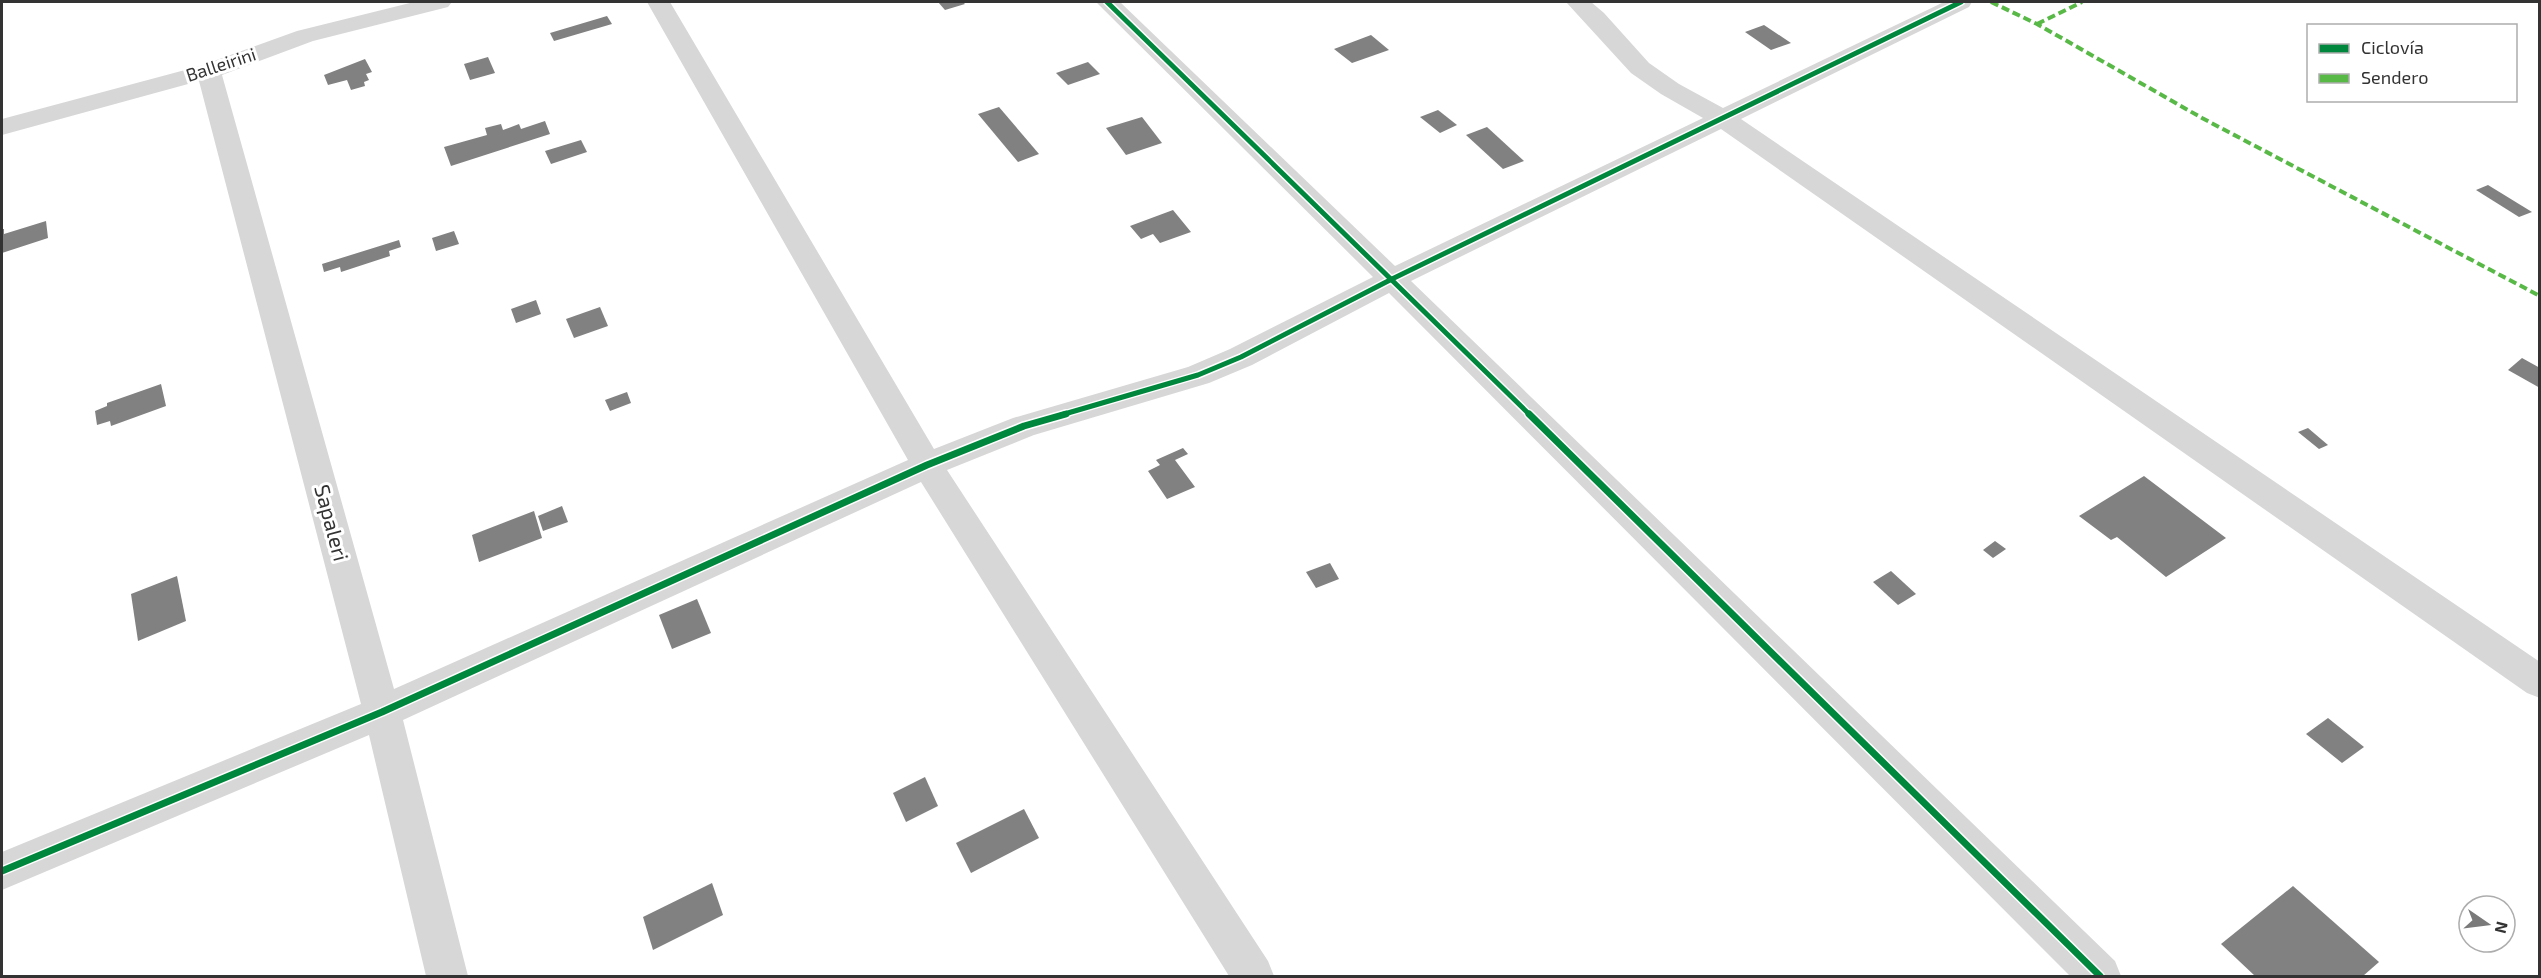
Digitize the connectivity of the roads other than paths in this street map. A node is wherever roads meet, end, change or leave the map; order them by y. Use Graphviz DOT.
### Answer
graph roads {
  1 [pos="440,2"];
  2 [pos="658,2"];
  3 [pos="1107,2"];
  4 [pos="1577,2"];
  5 [pos="1960,2"];
  6 [pos="209,71"];
  7 [pos="1722,118"];
  8 [pos="2,127"];
  9 [pos="1392,279"];
  10 [pos="927,465"];
  11 [pos="2540,682"];
  12 [pos="382,712"];
  13 [pos="2,871"];
  14 [pos="447,976"];
  15 [pos="1253,976"];
  16 [pos="2100,976"];
  1 -- 6 [label="street, Balleirini"];
  2 -- 10 [label="street"];
  3 -- 9 [label="street"];
  4 -- 7 [label="street"];
  5 -- 7 [label="street"];
  6 -- 8 [label="street, Balleirini"];
  6 -- 12 [label="street, Sapaleri"];
  7 -- 9 [label="street"];
  7 -- 11 [label="street"];
  9 -- 10 [label="street"];
  9 -- 16 [label="street"];
  10 -- 12 [label="street"];
  10 -- 15 [label="street"];
  12 -- 13 [label="street"];
  12 -- 14 [label="street, Sapaleri"];
}
